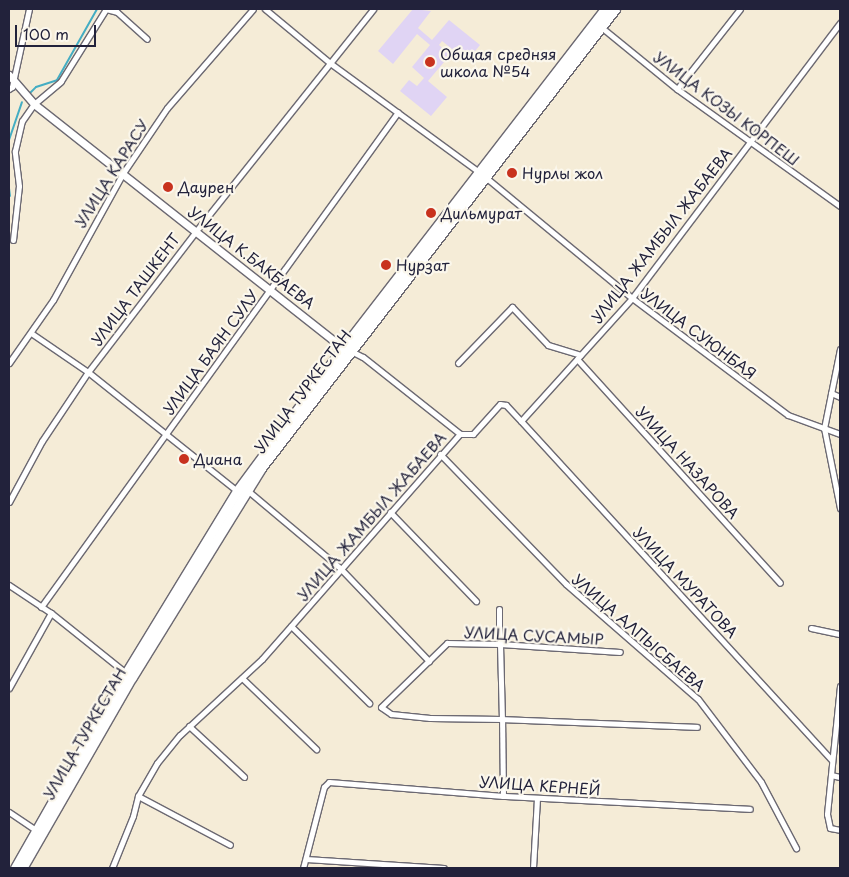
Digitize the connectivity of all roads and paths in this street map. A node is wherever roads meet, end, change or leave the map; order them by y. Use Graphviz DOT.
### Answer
graph roads {
  1 [pos="29,9"];
  2 [pos="253,9"];
  3 [pos="265,9"];
  4 [pos="373,9"];
  5 [pos="606,9"];
  6 [pos="615,9"];
  7 [pos="740,9"];
  8 [pos="840,23"];
  9 [pos="601,27"];
  10 [pos="147,39"];
  11 [pos="330,63"];
  12 [pos="11,78"];
  13 [pos="9,89"];
  14 [pos="677,89"];
  15 [pos="34,104"];
  16 [pos="398,112"];
  17 [pos="750,142"];
  18 [pos="123,173"];
  19 [pos="481,174"];
  20 [pos="840,206"];
  21 [pos="196,231"];
  22 [pos="13,240"];
  23 [pos="271,290"];
  24 [pos="632,298"];
  25 [pos="31,334"];
  26 [pos="840,349"];
  27 [pos="346,350"];
  28 [pos="579,357"];
  29 [pos="9,363"];
  30 [pos="458,363"];
  31 [pos="88,372"];
  32 [pos="831,393"];
  33 [pos="840,397"];
  34 [pos="521,421"];
  35 [pos="824,428"];
  36 [pos="165,433"];
  37 [pos="460,434"];
  38 [pos="840,434"];
  39 [pos="440,454"];
  40 [pos="247,490"];
  41 [pos="237,491"];
  42 [pos="839,493"];
  43 [pos="9,502"];
  44 [pos="840,508"];
  45 [pos="390,512"];
  46 [pos="340,568"];
  47 [pos="780,583"];
  48 [pos="9,585"];
  49 [pos="476,600"];
  50 [pos="41,606"];
  51 [pos="499,609"];
  52 [pos="50,613"];
  53 [pos="291,626"];
  54 [pos="810,628"];
  55 [pos="840,634"];
  56 [pos="500,644"];
  57 [pos="620,652"];
  58 [pos="429,661"];
  59 [pos="126,673"];
  60 [pos="242,678"];
  61 [pos="840,686"];
  62 [pos="9,688"];
  63 [pos="369,703"];
  64 [pos="502,719"];
  65 [pos="189,726"];
  66 [pos="698,727"];
  67 [pos="838,727"];
  68 [pos="316,748"];
  69 [pos="832,760"];
  70 [pos="831,775"];
  71 [pos="244,777"];
  72 [pos="840,777"];
  73 [pos="138,796"];
  74 [pos="503,796"];
  75 [pos="537,798"];
  76 [pos="750,809"];
  77 [pos="9,812"];
  78 [pos="36,830"];
  79 [pos="840,830"];
  80 [pos="230,846"];
  81 [pos="796,848"];
  82 [pos="306,859"];
  83 [pos="14,868"];
  84 [pos="22,868"];
  85 [pos="112,868"];
  86 [pos="303,868"];
  87 [pos="444,868"];
  88 [pos="533,868"];
  1 -- 12 [label="street"];
  2 -- 18 [label="street, УЛИЦА КАРАСУ"];
  3 -- 11 [label="street, УЛИЦА СУЮНБАЯ"];
  4 -- 11 [label="street, УЛИЦА ТАШКЕНТ"];
  5 -- 19 [label="highway, УЛИЦА ТУРКЕСТАН"];
  6 -- 9 [label="highway, УЛИЦА ТУРКЕСТАН"];
  7 -- 14 [label="street"];
  8 -- 17 [label="street, УЛИЦА ЖАМБЫЛ ЖАБАЕВА"];
  9 -- 14 [label="street, УЛИЦА КОЗЫ КОРПЕШ"];
  9 -- 19 [label="highway, УЛИЦА ТУРКЕСТАН"];
  10 -- 15 [label="street"];
  11 -- 16 [label="street, УЛИЦА СУЮНБАЯ"];
  11 -- 21 [label="street, УЛИЦА ТАШКЕНТ"];
  12 -- 13 [label="street"];
  12 -- 15 [label="street, УЛИЦА К.БАКБАЕВА"];
  14 -- 17 [label="street, УЛИЦА КОЗЫ КОРПЕШ"];
  15 -- 18 [label="street, УЛИЦА К.БАКБАЕВА"];
  15 -- 22 [label="street"];
  16 -- 19 [label="street, УЛИЦА СУЮНБАЯ"];
  16 -- 23 [label="street, УЛИЦА БАЯН СУЛУ"];
  17 -- 20 [label="street, УЛИЦА КОЗЫ КОРПЕШ"];
  17 -- 24 [label="street, УЛИЦА ЖАМБЫЛ ЖАБАЕВА"];
  18 -- 21 [label="street, УЛИЦА К.БАКБАЕВА"];
  18 -- 25 [label="street, УЛИЦА КАРАСУ"];
  19 -- 24 [label="street, УЛИЦА СУЮНБАЯ"];
  19 -- 27 [label="highway, УЛИЦА ТУРКЕСТАН"];
  21 -- 23 [label="street, УЛИЦА К.БАКБАЕВА"];
  21 -- 31 [label="street, УЛИЦА ТАШКЕНТ"];
  23 -- 27 [label="street, УЛИЦА К.БАКБАЕВА"];
  23 -- 36 [label="street, УЛИЦА БАЯН СУЛУ"];
  24 -- 28 [label="street, УЛИЦА ЖАМБЫЛ ЖАБАЕВА"];
  24 -- 35 [label="street, УЛИЦА СУЮНБАЯ"];
  25 -- 29 [label="street, УЛИЦА КАРАСУ"];
  25 -- 31 [label="street"];
  26 -- 32 [label="street"];
  27 -- 37 [label="street, УЛИЦА К.БАКБАЕВА"];
  27 -- 40 [label="highway, УЛИЦА ТУРКЕСТАН"];
  27 -- 41 [label="highway, УЛИЦА ТУРКЕСТАН"];
  28 -- 30 [label="street"];
  28 -- 34 [label="street, УЛИЦА ЖАМБЫЛ ЖАБАЕВА"];
  28 -- 47 [label="street, УЛИЦА НАЗАРОВА"];
  31 -- 36 [label="street"];
  31 -- 43 [label="street, УЛИЦА ТАШКЕНТ"];
  32 -- 33 [label="street"];
  32 -- 35 [label="street"];
  34 -- 37 [label="street, УЛИЦА ЖАМБЫЛ ЖАБАЕВА"];
  34 -- 69 [label="street, УЛИЦА МУРАТОВА"];
  35 -- 38 [label="street, УЛИЦА СУЮНБАЯ"];
  35 -- 42 [label="street"];
  36 -- 41 [label="street"];
  36 -- 50 [label="street, УЛИЦА БАЯН СУЛУ"];
  37 -- 39 [label="street, УЛИЦА ЖАМБЫЛ ЖАБАЕВА"];
  39 -- 45 [label="street, УЛИЦА ЖАМБЫЛ ЖАБАЕВА"];
  39 -- 81 [label="street, УЛИЦА АЛПЫСБАЕВА"];
  40 -- 46 [label="street"];
  40 -- 84 [label="highway, УЛИЦА ТУРКЕСТАН"];
  41 -- 59 [label="highway, УЛИЦА ТУРКЕСТАН"];
  42 -- 44 [label="street"];
  45 -- 46 [label="street, УЛИЦА ЖАМБЫЛ ЖАБАЕВА"];
  45 -- 49 [label="street"];
  46 -- 53 [label="street, УЛИЦА ЖАМБЫЛ ЖАБАЕВА"];
  46 -- 58 [label="street"];
  48 -- 50 [label="street"];
  50 -- 52 [label="street"];
  51 -- 56 [label="street"];
  52 -- 59 [label="street"];
  52 -- 62 [label="street"];
  53 -- 60 [label="street, УЛИЦА ЖАМБЫЛ ЖАБАЕВА"];
  53 -- 63 [label="street"];
  54 -- 55 [label="street"];
  56 -- 57 [label="street, УЛИЦА СУСАМЫР"];
  56 -- 58 [label="street, УЛИЦА СУСАМЫР"];
  56 -- 64 [label="street"];
  58 -- 64 [label="street"];
  59 -- 78 [label="highway, УЛИЦА ТУРКЕСТАН"];
  60 -- 65 [label="street, УЛИЦА ЖАМБЫЛ ЖАБАЕВА"];
  60 -- 68 [label="street"];
  61 -- 67 [label="street"];
  64 -- 66 [label="street"];
  64 -- 74 [label="street"];
  65 -- 71 [label="street"];
  65 -- 73 [label="street, УЛИЦА ЖАМБЫЛ ЖАБАЕВА"];
  67 -- 69 [label="street"];
  69 -- 70 [label="street"];
  70 -- 72 [label="street"];
  70 -- 79 [label="street"];
  73 -- 80 [label="street"];
  73 -- 85 [label="street, УЛИЦА ЖАМБЫЛ ЖАБАЕВА"];
  74 -- 75 [label="street, УЛИЦА КЕРНЕЙ"];
  74 -- 82 [label="street, УЛИЦА КЕРНЕЙ"];
  75 -- 76 [label="street, УЛИЦА КЕРНЕЙ"];
  75 -- 88 [label="street"];
  77 -- 78 [label="street"];
  78 -- 83 [label="highway, УЛИЦА ТУРКЕСТАН"];
  82 -- 86 [label="street"];
  82 -- 87 [label="street"];
}
